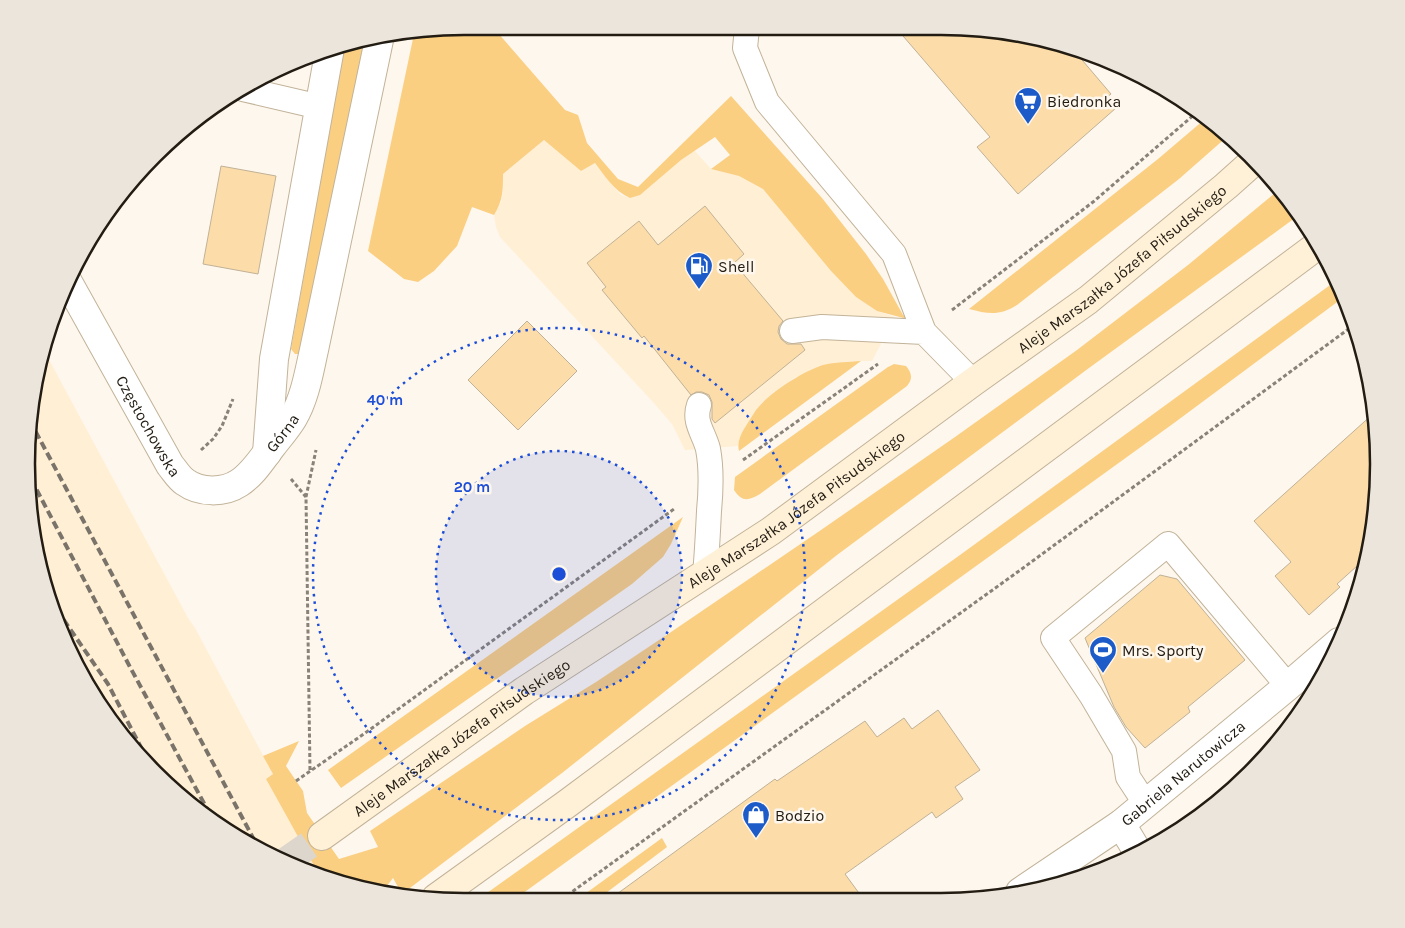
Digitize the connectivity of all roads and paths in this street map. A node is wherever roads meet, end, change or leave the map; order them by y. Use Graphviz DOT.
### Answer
graph roads {
  1 [pos="746,35"];
  2 [pos="378,43"];
  3 [pos="328,57"];
  4 [pos="251,91"];
  5 [pos="320,107"];
  6 [pos="1192,117"];
  7 [pos="1249,166"];
  8 [pos="1312,249"];
  9 [pos="72,290"];
  10 [pos="1348,329"];
  11 [pos="792,331"];
  12 [pos="924,332"];
  13 [pos="973,382"];
  14 [pos="698,405"];
  15 [pos="267,453"];
  16 [pos="711,482"];
  17 [pos="706,574"];
  18 [pos="1327,652"];
  19 [pos="1288,686"];
  20 [pos="310,772"];
  21 [pos="296,781"];
  22 [pos="1145,803"];
  23 [pos="1121,824"];
  24 [pos="322,836"];
  25 [pos="1135,847"];
  26 [pos="1034,883"];
  27 [pos="444,892"];
  28 [pos="570,893"];
  1 -- 12 [label="lane"];
  2 -- 15 [label="street, Górna"];
  3 -- 5 [label="street, Górna"];
  4 -- 5 [label="lane"];
  5 -- 15 [label="street, Górna"];
  6 -- 12 [label="path"];
  7 -- 13 [label="main road, Aleje Marszałka Józefa Piłsudskiego"];
  8 -- 27 [label="main road"];
  9 -- 15 [label="street, Częstochowska"];
  10 -- 28 [label="path"];
  11 -- 12 [label="lane"];
  12 -- 13 [label="lane"];
  12 -- 16 [label="path"];
  13 -- 17 [label="main road, Aleje Marszałka Józefa Piłsudskiego"];
  14 -- 16 [label="lane"];
  15 -- 20 [label="path"];
  16 -- 17 [label="lane"];
  16 -- 20 [label="path"];
  17 -- 24 [label="main road, Aleje Marszałka Józefa Piłsudskiego"];
  18 -- 19 [label="street, Gabriela Narutowicza"];
  19 -- 22 [label="street, Gabriela Narutowicza"];
  19 -- 22 [label="lane"];
  20 -- 21 [label="path"];
  22 -- 23 [label="street, Gabriela Narutowicza"];
  23 -- 25 [label="street"];
  23 -- 26 [label="street, Gabriela Narutowicza"];
}
